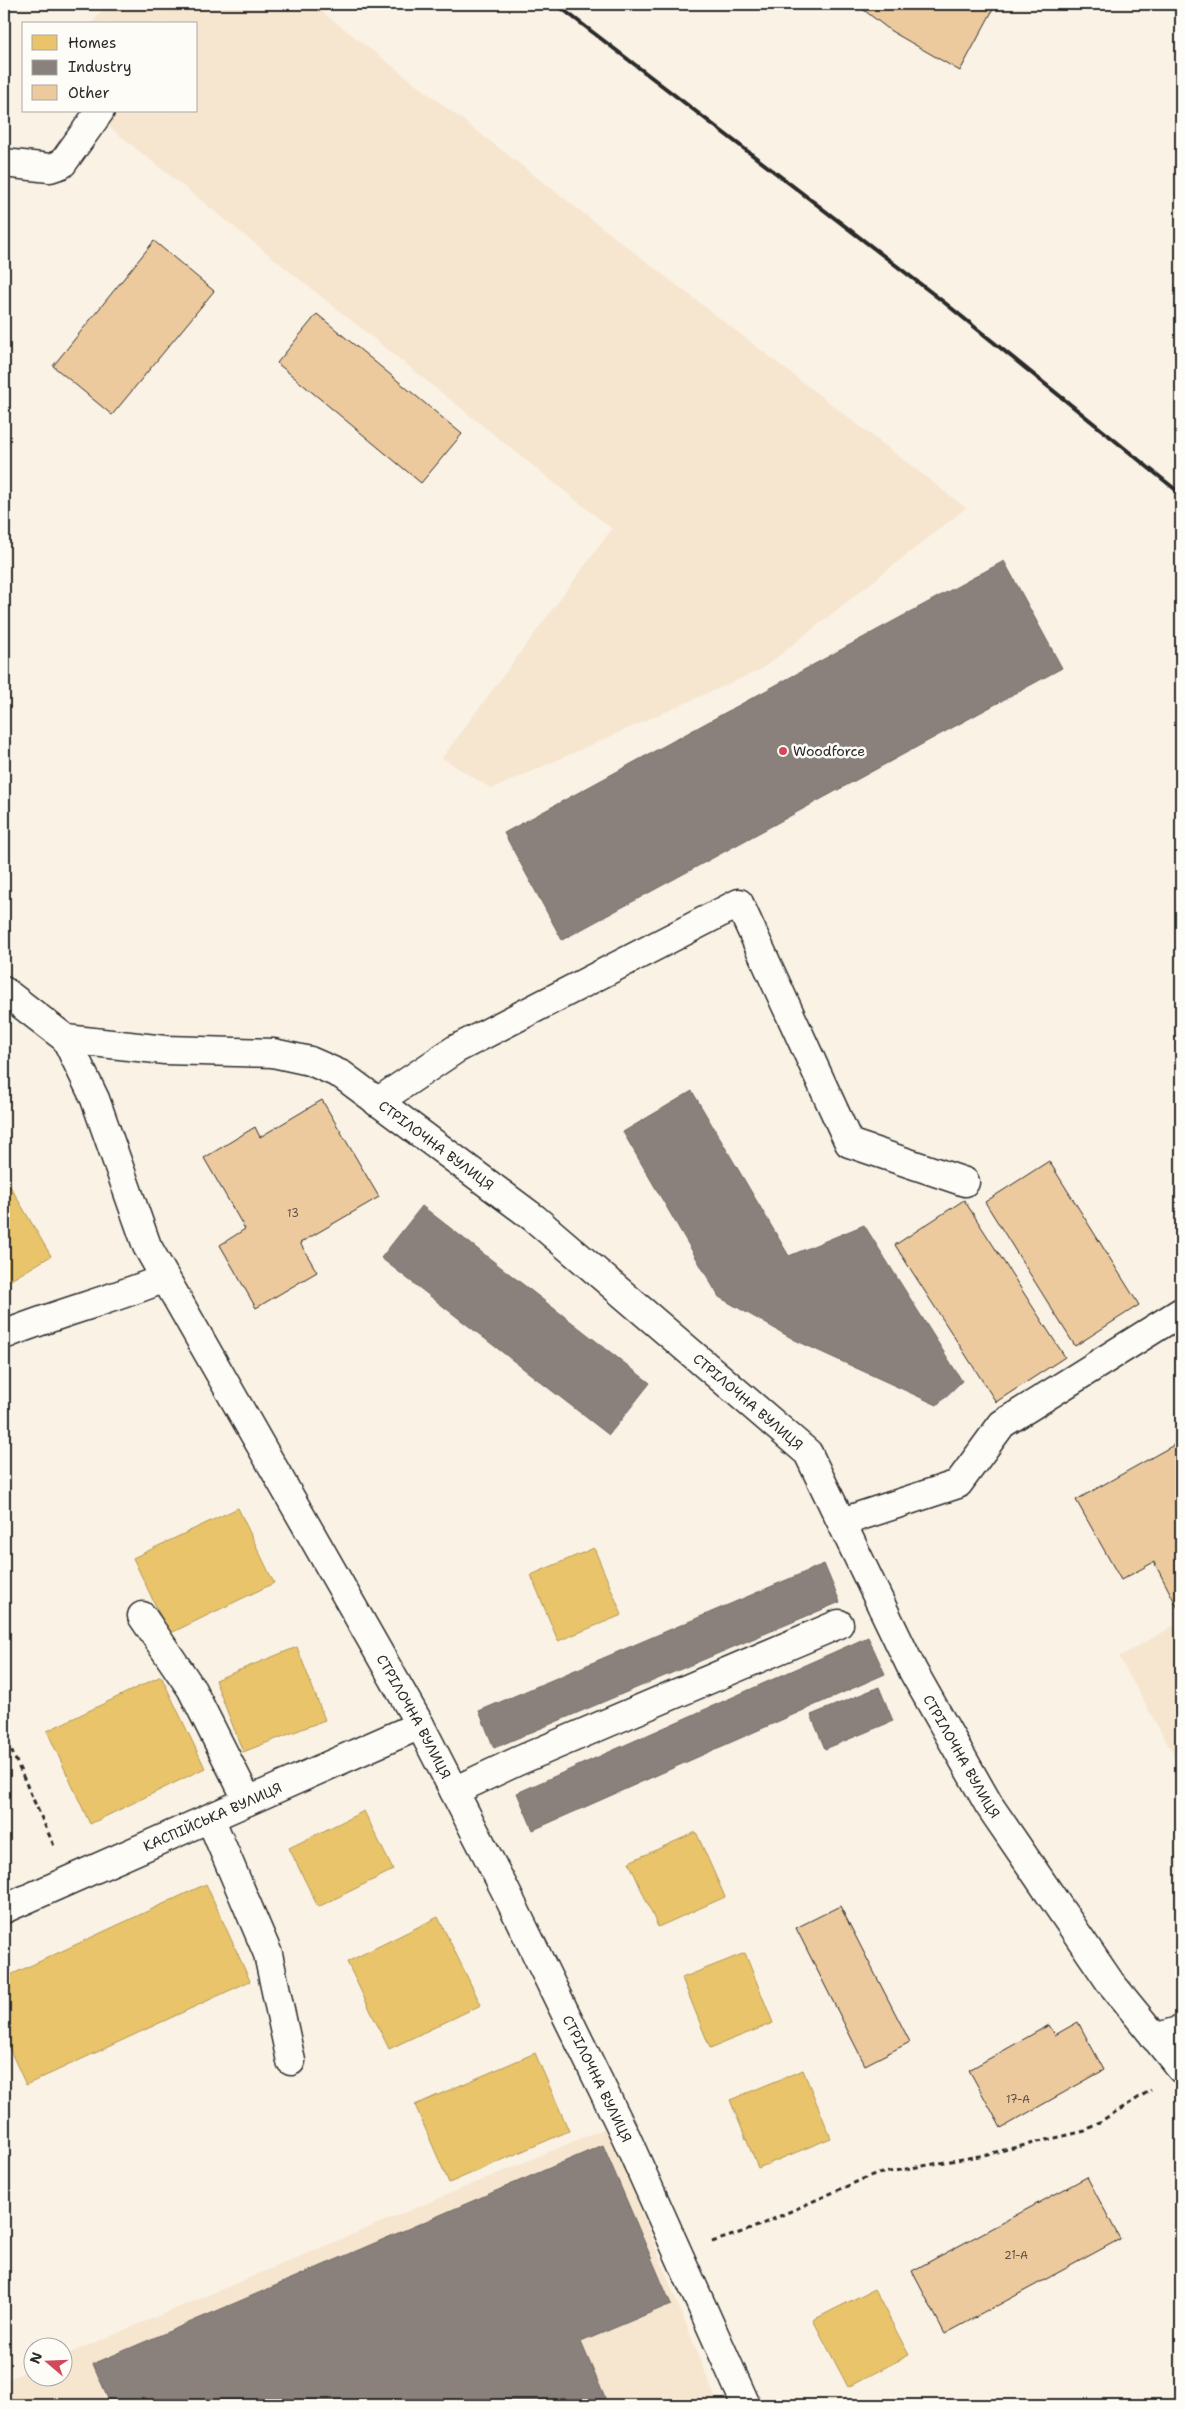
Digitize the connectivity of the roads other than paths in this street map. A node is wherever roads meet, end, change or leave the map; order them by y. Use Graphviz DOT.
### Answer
graph roads {
  1 [pos="99,112"];
  2 [pos="4,163"];
  3 [pos="4,991"];
  4 [pos="66,1039"];
  5 [pos="377,1102"];
  6 [pos="965,1182"];
  7 [pos="165,1278"];
  8 [pos="1181,1312"];
  9 [pos="4,1334"];
  10 [pos="842,1522"];
  11 [pos="142,1616"];
  12 [pos="839,1624"];
  13 [pos="420,1725"];
  14 [pos="454,1791"];
  15 [pos="248,1802"];
  16 [pos="210,1818"];
  17 [pos="4,1909"];
  18 [pos="1181,2030"];
  19 [pos="1155,2038"];
  20 [pos="291,2061"];
  21 [pos="1181,2069"];
  22 [pos="746,2405"];
  1 -- 2 [label="street"];
  3 -- 4 [label="street, СТРІЛОЧНА ВУЛИЦЯ"];
  4 -- 5 [label="street, СТРІЛОЧНА ВУЛИЦЯ"];
  4 -- 7 [label="street, СТРІЛОЧНА ВУЛИЦЯ"];
  5 -- 6 [label="street"];
  5 -- 10 [label="street, СТРІЛОЧНА ВУЛИЦЯ"];
  7 -- 9 [label="street"];
  7 -- 13 [label="street, СТРІЛОЧНА ВУЛИЦЯ"];
  8 -- 10 [label="street"];
  10 -- 19 [label="street, СТРІЛОЧНА ВУЛИЦЯ"];
  11 -- 15 [label="street"];
  12 -- 14 [label="street"];
  13 -- 14 [label="street, СТРІЛОЧНА ВУЛИЦЯ"];
  13 -- 15 [label="street, КАСПІЙСЬКА ВУЛИЦЯ"];
  14 -- 22 [label="street, СТРІЛОЧНА ВУЛИЦЯ"];
  15 -- 16 [label="street, КАСПІЙСЬКА ВУЛИЦЯ"];
  16 -- 17 [label="street, КАСПІЙСЬКА ВУЛИЦЯ"];
  16 -- 20 [label="street"];
  18 -- 19 [label="street"];
  19 -- 21 [label="street, СТРІЛОЧНА ВУЛИЦЯ"];
}
